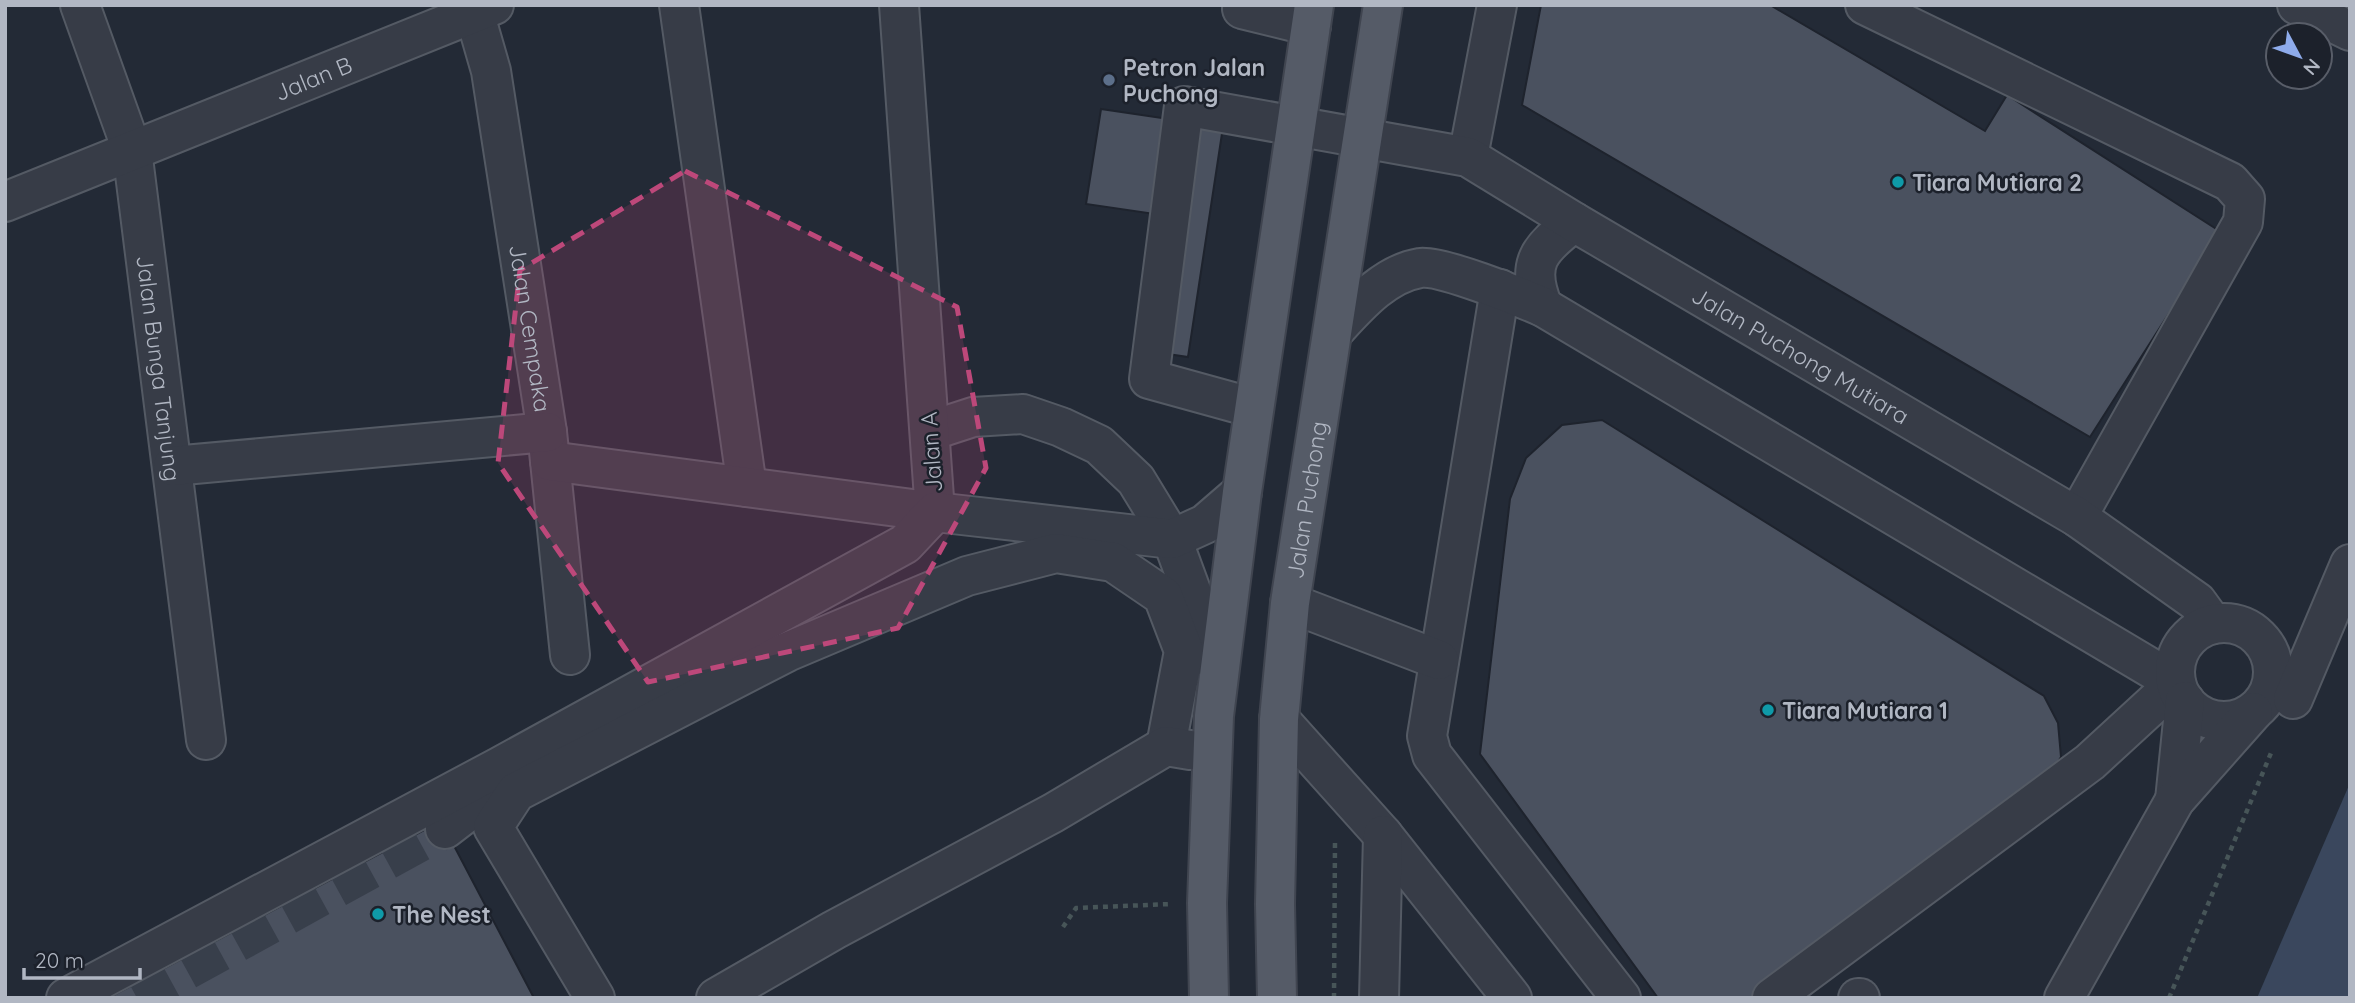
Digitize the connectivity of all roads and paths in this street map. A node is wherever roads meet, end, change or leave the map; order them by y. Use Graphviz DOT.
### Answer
graph roads {
  1 [pos="80,5"];
  2 [pos="679,5"];
  3 [pos="900,5"];
  4 [pos="1242,5"];
  5 [pos="1384,5"];
  6 [pos="1497,5"];
  7 [pos="1865,5"];
  8 [pos="2297,5"];
  9 [pos="480,8"];
  10 [pos="1312,15"];
  11 [pos="2350,31"];
  12 [pos="1296,125"];
  13 [pos="1364,138"];
  14 [pos="132,150"];
  15 [pos="1468,158"];
  16 [pos="5,202"];
  17 [pos="1574,222"];
  18 [pos="1500,289"];
  19 [pos="1543,307"];
  20 [pos="1334,331"];
  21 [pos="1254,408"];
  22 [pos="930,431"];
  23 [pos="549,446"];
  24 [pos="173,466"];
  25 [pos="747,487"];
  26 [pos="1242,492"];
  27 [pos="935,512"];
  28 [pos="2077,517"];
  29 [pos="1049,540"];
  30 [pos="1172,540"];
  31 [pos="2350,565"];
  32 [pos="1290,603"];
  33 [pos="2213,624"];
  34 [pos="570,655"];
  35 [pos="1439,660"];
  36 [pos="2180,692"];
  37 [pos="2293,699"];
  38 [pos="2253,712"];
  39 [pos="1214,716"];
  40 [pos="1279,719"];
  41 [pos="206,740"];
  42 [pos="1166,746"];
  43 [pos="1213,754"];
  44 [pos="499,767"];
  45 [pos="2175,800"];
  46 [pos="446,829"];
  47 [pos="1383,835"];
  48 [pos="1335,840"];
  49 [pos="1207,903"];
  50 [pos="1063,928"];
  51 [pos="66,998"];
  52 [pos="595,998"];
  53 [pos="716,998"];
  54 [pos="1209,998"];
  55 [pos="1277,998"];
  56 [pos="1334,998"];
  57 [pos="1379,998"];
  58 [pos="1512,998"];
  59 [pos="1620,998"];
  60 [pos="1772,998"];
  61 [pos="2064,998"];
  62 [pos="2169,998"];
  1 -- 14 [label="street, Jalan Bunga Tanjung"];
  2 -- 25 [label="street"];
  3 -- 22 [label="street, Jalan A"];
  4 -- 10 [label="street"];
  5 -- 13 [label="main road, Jalan Puchong"];
  6 -- 15 [label="street"];
  7 -- 28 [label="street"];
  8 -- 11 [label="street"];
  9 -- 14 [label="street, Jalan B"];
  9 -- 23 [label="street, Jalan Cempaka"];
  10 -- 12 [label="main road"];
  12 -- 13 [label="street, Jalan Puchong Mutiara"];
  12 -- 21 [label="main road"];
  12 -- 21 [label="street, Jalan Puchong Mutiara"];
  13 -- 15 [label="street, Jalan Puchong Mutiara"];
  13 -- 20 [label="main road, Jalan Puchong"];
  14 -- 16 [label="street, Jalan B"];
  14 -- 24 [label="street, Jalan Bunga Tanjung"];
  15 -- 17 [label="street, Jalan Puchong Mutiara"];
  17 -- 19 [label="street"];
  17 -- 28 [label="street, Jalan Puchong Mutiara"];
  18 -- 19 [label="street"];
  18 -- 20 [label="street"];
  18 -- 35 [label="street"];
  19 -- 36 [label="street"];
  20 -- 32 [label="main road, Jalan Puchong"];
  21 -- 26 [label="main road"];
  22 -- 27 [label="street, Jalan A"];
  22 -- 30 [label="street"];
  23 -- 24 [label="street, Jalan A"];
  23 -- 25 [label="street, Jalan A"];
  23 -- 34 [label="street, Jalan Cempaka"];
  24 -- 41 [label="street, Jalan Bunga Tanjung"];
  25 -- 27 [label="street, Jalan A"];
  26 -- 30 [label="street"];
  26 -- 39 [label="main road"];
  27 -- 29 [label="street"];
  27 -- 44 [label="street"];
  28 -- 33 [label="street, Jalan Puchong Mutiara"];
  29 -- 30 [label="street"];
  29 -- 42 [label="street"];
  29 -- 52 [label="street"];
  30 -- 39 [label="street"];
  31 -- 37 [label="street"];
  32 -- 35 [label="street"];
  32 -- 40 [label="main road, Jalan Puchong"];
  33 -- 36 [label="street"];
  33 -- 38 [label="street"];
  35 -- 59 [label="street"];
  36 -- 38 [label="street"];
  36 -- 45 [label="street"];
  36 -- 60 [label="street"];
  37 -- 62 [label="path"];
  38 -- 45 [label="street"];
  39 -- 43 [label="main road"];
  40 -- 47 [label="street"];
  40 -- 55 [label="main road, Jalan Puchong"];
  42 -- 43 [label="street"];
  42 -- 53 [label="street"];
  43 -- 49 [label="main road"];
  44 -- 46 [label="street"];
  44 -- 51 [label="street"];
  45 -- 61 [label="street"];
  47 -- 57 [label="street"];
  47 -- 58 [label="street"];
  48 -- 56 [label="path"];
  49 -- 50 [label="path"];
  49 -- 54 [label="main road"];
}
